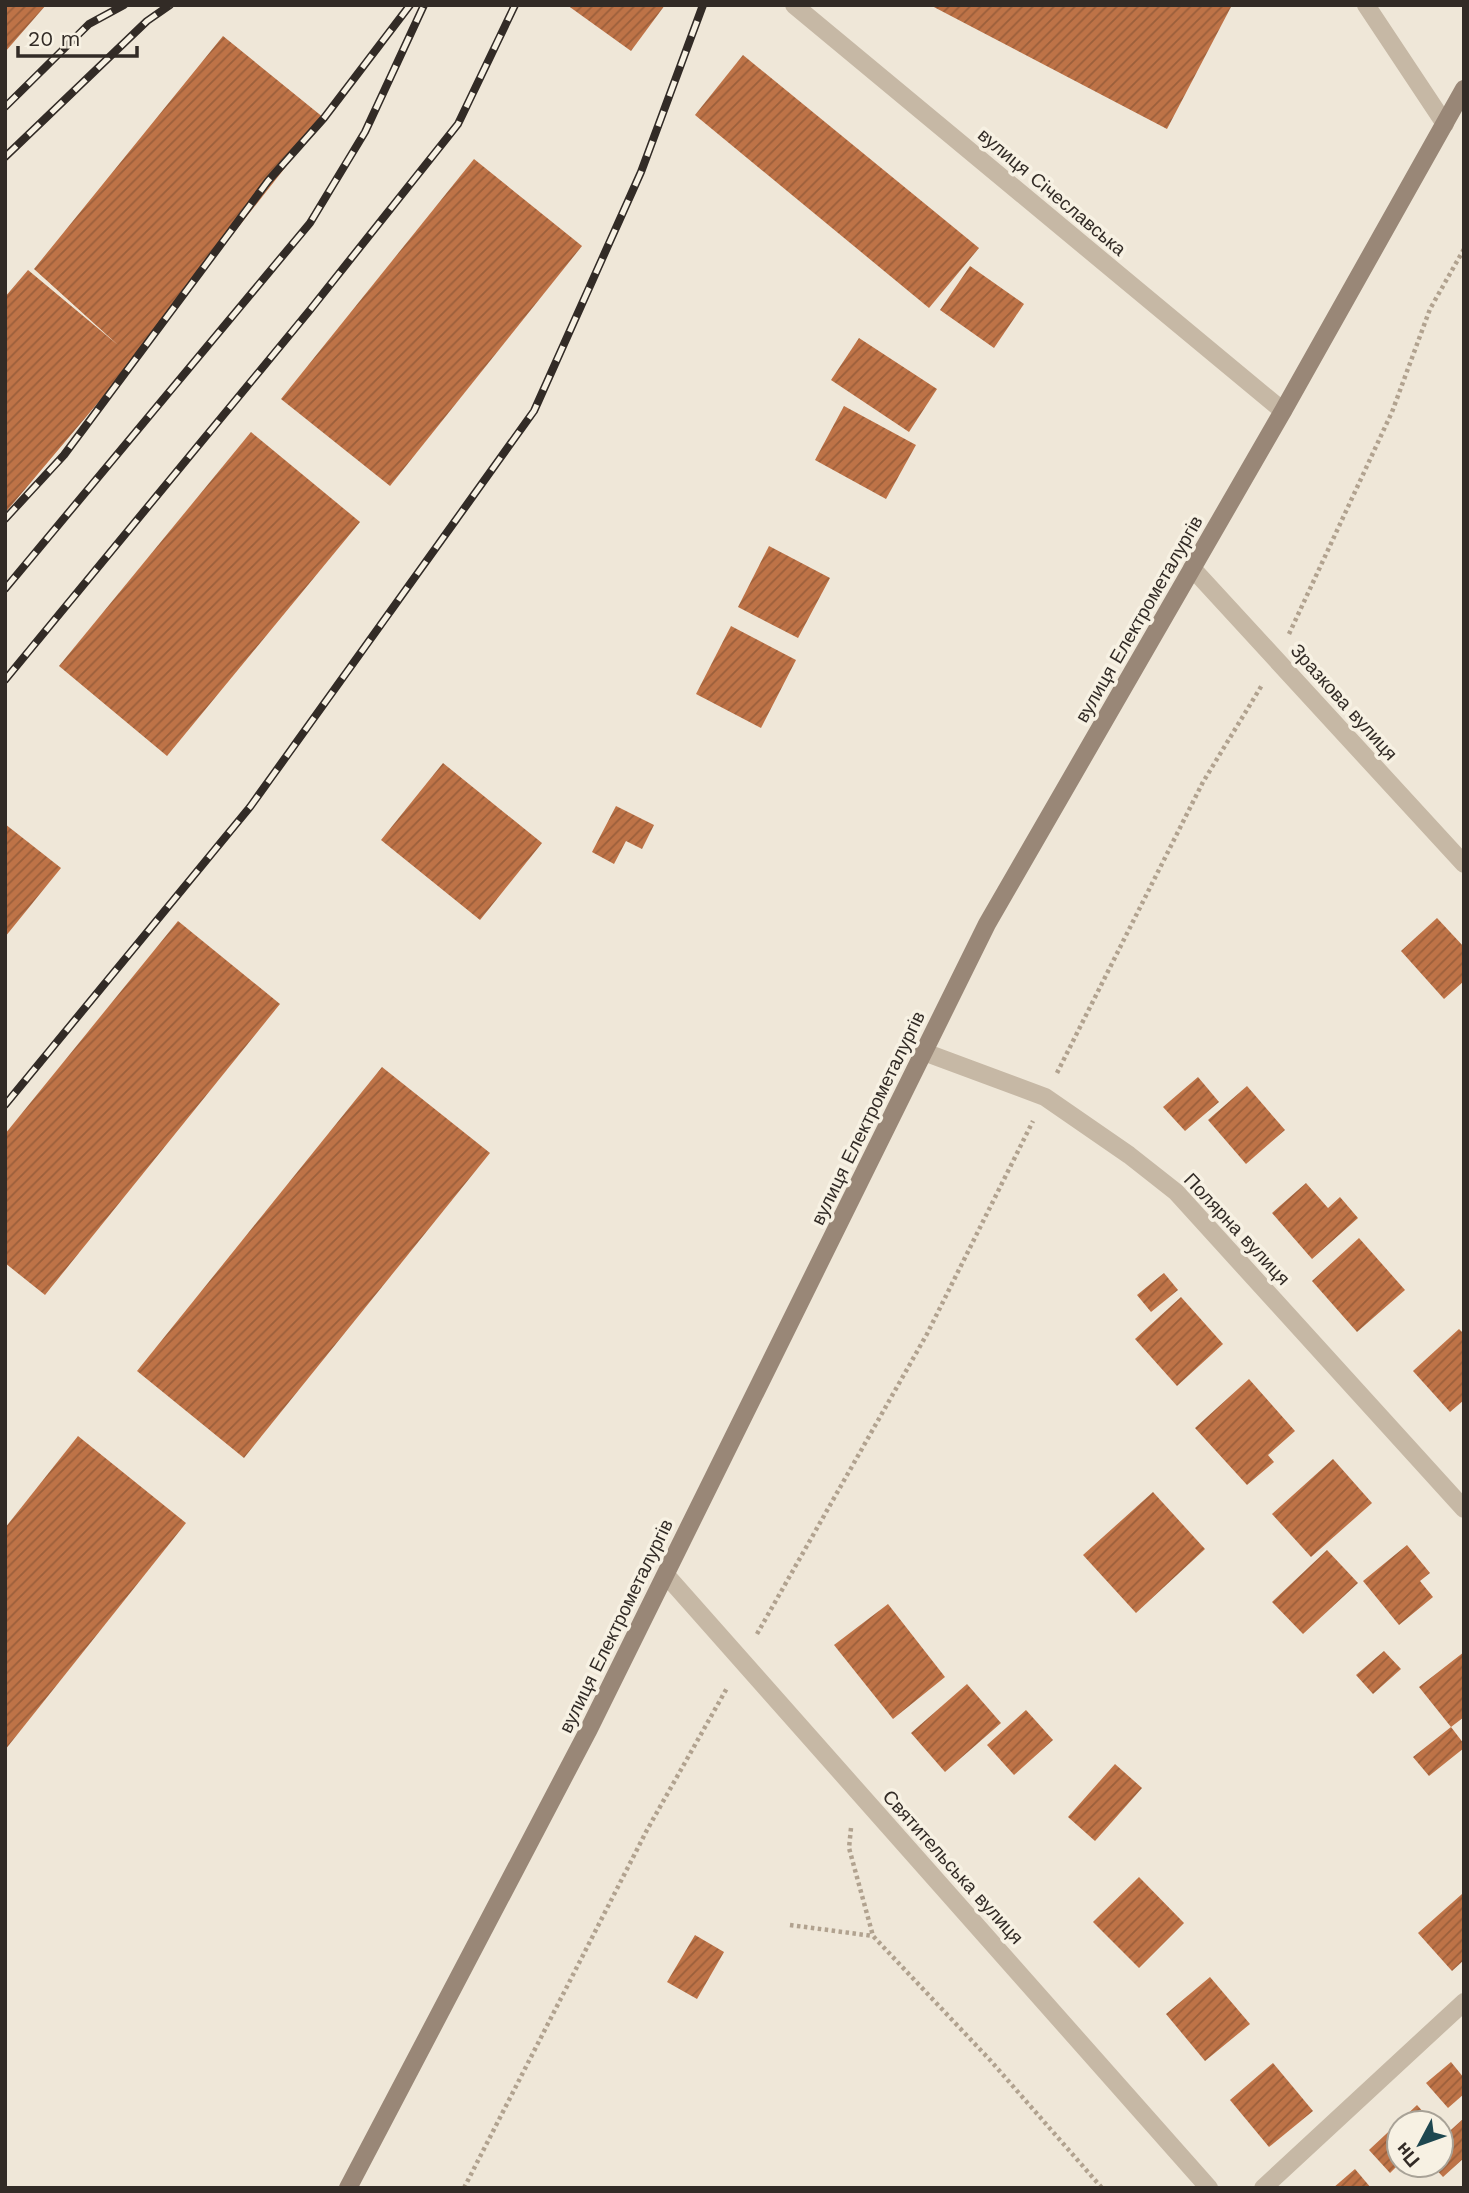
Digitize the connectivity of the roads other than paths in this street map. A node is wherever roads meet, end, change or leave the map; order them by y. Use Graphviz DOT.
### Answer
graph roads {
  1 [pos="794,5"];
  2 [pos="1366,5"];
  3 [pos="1464,89"];
  4 [pos="1445,124"];
  5 [pos="1283,411"];
  6 [pos="1192,568"];
  7 [pos="1464,864"];
  8 [pos="924,1052"];
  9 [pos="1464,1509"];
  10 [pos="666,1575"];
  11 [pos="1464,2002"];
  12 [pos="348,2188"];
  13 [pos="1209,2188"];
  14 [pos="1263,2188"];
  1 -- 5 [label="street, вулиця Січеславська"];
  2 -- 4 [label="street"];
  3 -- 4 [label="main road, вулиця Електрометалургів"];
  4 -- 5 [label="main road, вулиця Електрометалургів"];
  5 -- 6 [label="main road, вулиця Електрометалургів"];
  6 -- 7 [label="street, Зразкова вулиця"];
  6 -- 8 [label="main road, вулиця Електрометалургів"];
  8 -- 9 [label="street, Полярна вулиця"];
  8 -- 10 [label="main road, вулиця Електрометалургів"];
  10 -- 12 [label="main road, вулиця Електрометалургів"];
  10 -- 13 [label="street, Святительська вулиця"];
  11 -- 14 [label="street"];
}
